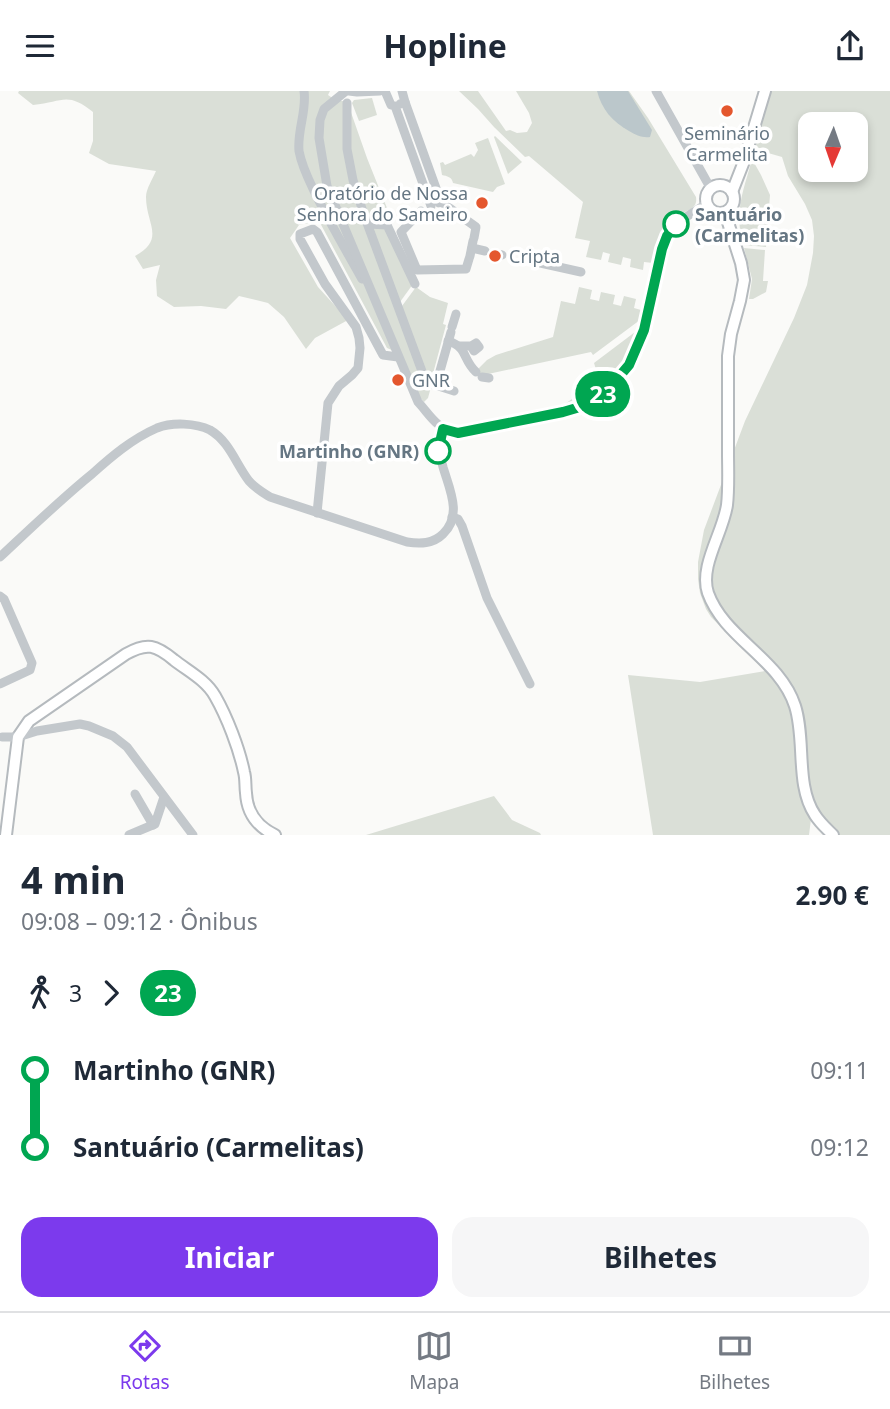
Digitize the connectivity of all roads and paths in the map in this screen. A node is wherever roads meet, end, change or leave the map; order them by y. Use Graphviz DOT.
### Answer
graph roads {
  1 [pos="304,91"];
  2 [pos="347,91"];
  3 [pos="383,91"];
  4 [pos="402,91"];
  5 [pos="656,91"];
  6 [pos="765,91"];
  7 [pos="405,102"];
  8 [pos="347,103"];
  9 [pos="395,106"];
  10 [pos="711,189"];
  11 [pos="732,192"];
  12 [pos="442,202"];
  13 [pos="707,203"];
  14 [pos="426,209"];
  15 [pos="725,212"];
  16 [pos="368,224"];
  17 [pos="472,248"];
  18 [pos="497,254"];
  19 [pos="527,260"];
  20 [pos="581,272"];
  21 [pos="415,284"];
  22 [pos="378,304"];
  23 [pos="456,314"];
  24 [pos="450,333"];
  25 [pos="460,346"];
  26 [pos="471,346"];
  27 [pos="398,357"];
  28 [pos="482,376"];
  29 [pos="437,381"];
  30 [pos="454,391"];
  31 [pos="433,395"];
  32 [pos="443,429"];
  33 [pos="317,513"];
  34 [pos="453,517"];
  35 [pos="0,557"];
  36 [pos="0,596"];
  37 [pos="0,684"];
  38 [pos="530,684"];
  39 [pos="1,736"];
  40 [pos="18,737"];
  41 [pos="135,794"];
  42 [pos="164,797"];
  43 [pos="153,825"];
  44 [pos="6,835"];
  45 [pos="129,835"];
  46 [pos="193,835"];
  47 [pos="275,835"];
  48 [pos="833,835"];
  1 -- 22 [label="street"];
  2 -- 3 [label="street"];
  2 -- 22 [label="street"];
  3 -- 9 [label="street"];
  4 -- 7 [label="street"];
  5 -- 10 [label="street"];
  6 -- 11 [label="main road"];
  7 -- 9 [label="street"];
  7 -- 12 [label="street"];
  8 -- 16 [label="street"];
  9 -- 14 [label="street"];
  10 -- 11 [label="main road"];
  10 -- 13 [label="main road"];
  11 -- 15 [label="main road"];
  12 -- 14 [label="street"];
  12 -- 17 [label="street"];
  13 -- 15 [label="main road"];
  13 -- 32 [label="street"];
  14 -- 17 [label="street"];
  15 -- 48 [label="main road"];
  16 -- 21 [label="street"];
  16 -- 29 [label="street"];
  17 -- 18 [label="street"];
  19 -- 20 [label="street"];
  22 -- 27 [label="street"];
  23 -- 24 [label="street"];
  24 -- 25 [label="street"];
  24 -- 29 [label="street"];
  25 -- 26 [label="street"];
  25 -- 28 [label="street"];
  27 -- 32 [label="street"];
  27 -- 33 [label="street"];
  29 -- 30 [label="street"];
  29 -- 31 [label="street"];
  32 -- 34 [label="street"];
  33 -- 34 [label="street"];
  33 -- 35 [label="street"];
  34 -- 38 [label="street"];
  36 -- 37 [label="street"];
  39 -- 40 [label="street"];
  40 -- 42 [label="street"];
  40 -- 44 [label="main road"];
  40 -- 47 [label="main road"];
  41 -- 43 [label="street"];
  42 -- 43 [label="street"];
  42 -- 46 [label="street"];
  43 -- 45 [label="street"];
}
